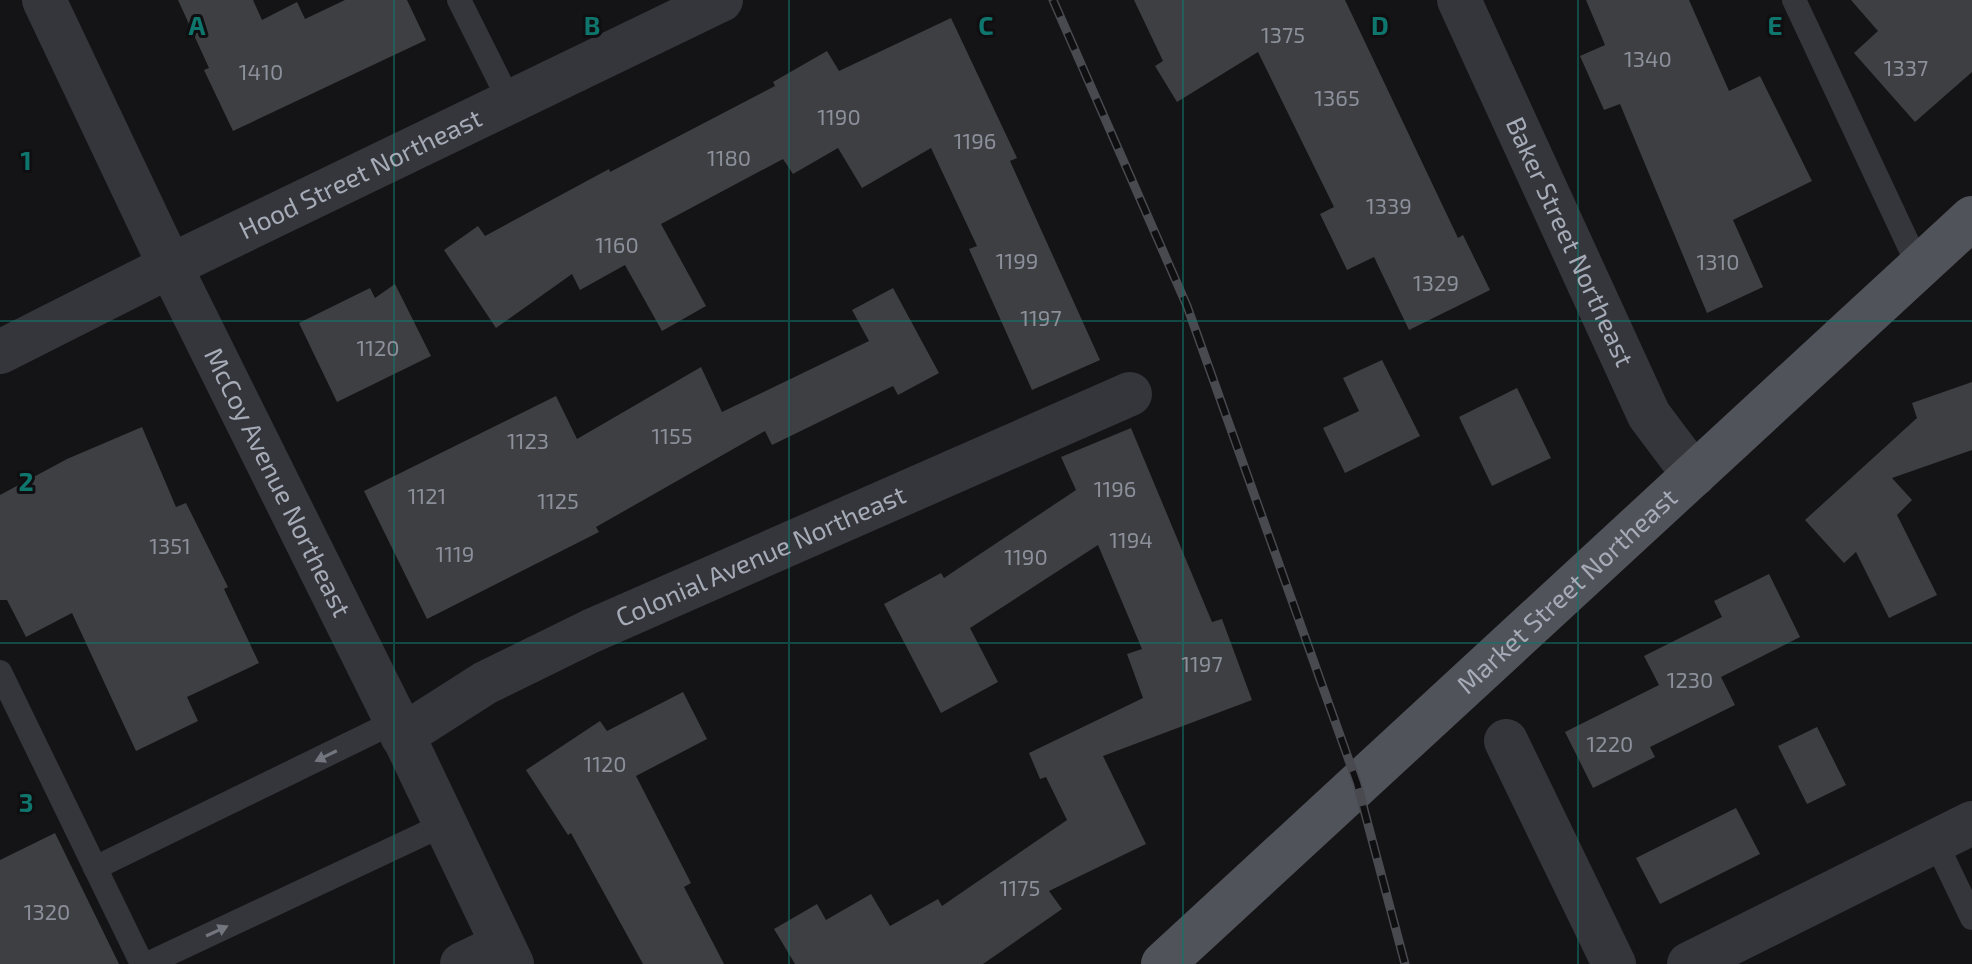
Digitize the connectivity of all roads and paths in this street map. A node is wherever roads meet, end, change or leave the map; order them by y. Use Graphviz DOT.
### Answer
graph roads {
  1 [pos="44,0"];
  2 [pos="459,0"];
  3 [pos="721,0"];
  4 [pos="1459,0"];
  5 [pos="1794,0"];
  6 [pos="510,102"];
  7 [pos="1972,218"];
  8 [pos="170,266"];
  9 [pos="1919,267"];
  10 [pos="0,352"];
  11 [pos="1130,394"];
  12 [pos="1694,475"];
  13 [pos="1,676"];
  14 [pos="399,729"];
  15 [pos="1506,741"];
  16 [pos="445,824"];
  17 [pos="1953,832"];
  18 [pos="95,868"];
  19 [pos="1972,918"];
  20 [pos="507,954"];
  21 [pos="144,964"];
  22 [pos="462,964"];
  23 [pos="1163,964"];
  24 [pos="1614,964"];
  25 [pos="1689,964"];
  1 -- 8 [label="street, McCoy Avenue Northeast"];
  2 -- 6 [label="lane"];
  3 -- 6 [label="street, Hood Street Northeast"];
  4 -- 12 [label="street, Baker Street Northeast"];
  5 -- 9 [label="lane"];
  6 -- 8 [label="street, Hood Street Northeast"];
  7 -- 9 [label="main road, Market Street Northeast"];
  8 -- 10 [label="street, Hood Street Northeast"];
  8 -- 14 [label="street, McCoy Avenue Northeast"];
  9 -- 12 [label="main road, Market Street Northeast"];
  11 -- 14 [label="street, Colonial Avenue Northeast"];
  12 -- 23 [label="main road, Market Street Northeast"];
  13 -- 18 [label="lane"];
  14 -- 16 [label="street, McCoy Avenue Northeast"];
  14 -- 18 [label="lane, one-way"];
  15 -- 24 [label="street"];
  16 -- 20 [label="street, McCoy Avenue Northeast"];
  21 -- 16 [label="lane, one-way"];
  17 -- 19 [label="lane"];
  17 -- 25 [label="street"];
  18 -- 21 [label="lane"];
  20 -- 22 [label="street"];
}
